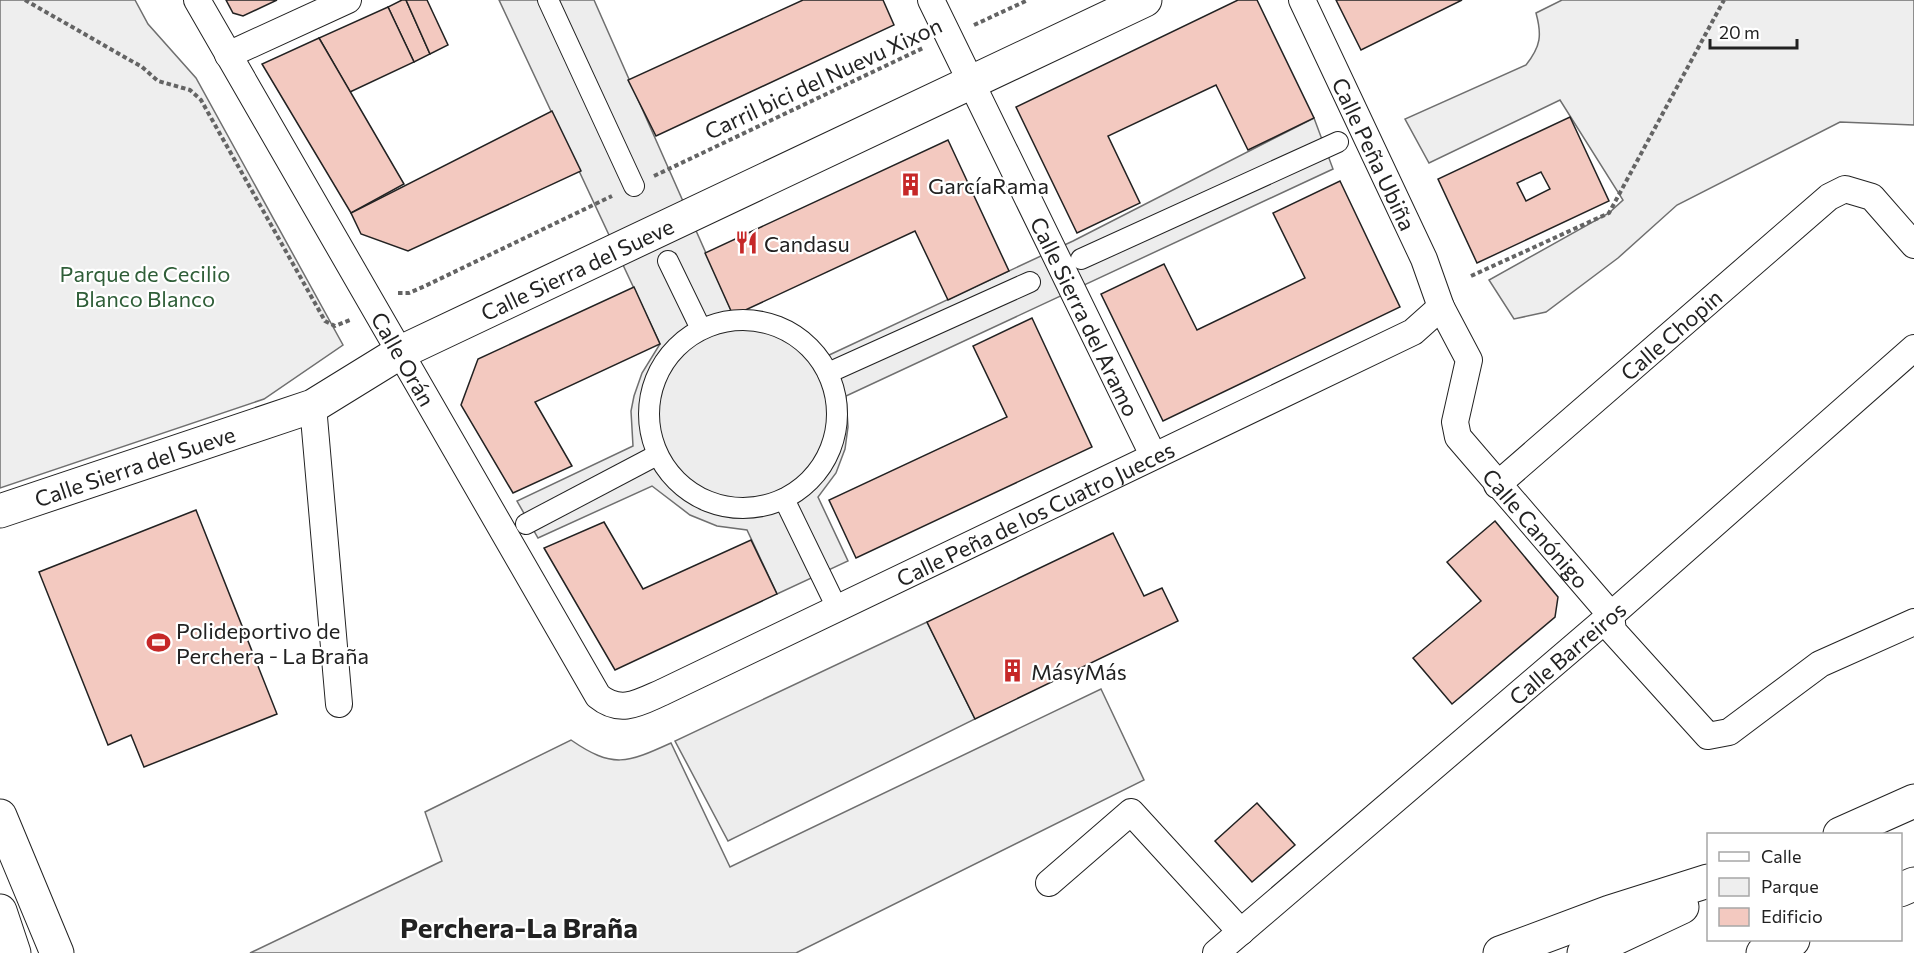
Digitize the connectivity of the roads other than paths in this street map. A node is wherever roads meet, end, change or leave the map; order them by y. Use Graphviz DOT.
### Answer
graph roads {
  1 [pos="197,0"];
  2 [pos="348,0"];
  3 [pos="548,0"];
  4 [pos="931,0"];
  5 [pos="1144,0"];
  6 [pos="1302,0"];
  7 [pos="228,55"];
  8 [pos="969,81"];
  9 [pos="1338,142"];
  10 [pos="634,186"];
  11 [pos="1914,245"];
  12 [pos="1081,259"];
  13 [pos="668,261"];
  14 [pos="1030,282"];
  15 [pos="1441,307"];
  16 [pos="701,329"];
  17 [pos="1914,348"];
  18 [pos="399,353"];
  19 [pos="828,373"];
  20 [pos="313,406"];
  21 [pos="657,455"];
  22 [pos="1153,455"];
  23 [pos="1497,485"];
  24 [pos="784,499"];
  25 [pos="0,511"];
  26 [pos="526,524"];
  27 [pos="837,608"];
  28 [pos="1611,615"];
  29 [pos="1914,622"];
  30 [pos="339,704"];
  31 [pos="621,707"];
  32 [pos="1914,801"];
  33 [pos="0,816"];
  34 [pos="1842,833"];
  35 [pos="1707,881"];
  36 [pos="1048,884"];
  37 [pos="1707,895"];
  38 [pos="0,910"];
  39 [pos="1240,932"];
  40 [pos="1789,941"];
  41 [pos="14,953"];
  42 [pos="57,953"];
  43 [pos="1216,953"];
  44 [pos="1500,953"];
  45 [pos="1584,953"];
  46 [pos="1764,953"];
  1 -- 7 [label="street, Calle Orán"];
  2 -- 7 [label="street"];
  3 -- 10 [label="street"];
  4 -- 8 [label="street, Calle Sierra del Aramo"];
  5 -- 8 [label="main road, Calle Sierra del Sueve"];
  6 -- 15 [label="street, Calle Peña Ubiña"];
  7 -- 18 [label="street, Calle Orán"];
  8 -- 18 [label="main road, Calle Sierra del Sueve"];
  8 -- 22 [label="street, Calle Sierra del Aramo"];
  9 -- 12 [label="street"];
  11 -- 23 [label="street, Calle Chopin"];
  13 -- 16 [label="street"];
  14 -- 19 [label="street"];
  15 -- 22 [label="street, Calle Peña de los Cuatro Jueces"];
  15 -- 23 [label="street, Calle Canónigo"];
  16 -- 19 [label="street"];
  16 -- 21 [label="street"];
  17 -- 28 [label="street, Calle Barreiros"];
  18 -- 20 [label="main road, Calle Sierra del Sueve"];
  18 -- 31 [label="street, Calle Orán"];
  19 -- 24 [label="street"];
  20 -- 25 [label="main road, Calle Sierra del Sueve"];
  20 -- 30 [label="street"];
  21 -- 24 [label="street"];
  21 -- 26 [label="street"];
  22 -- 27 [label="street, Calle Peña de los Cuatro Jueces"];
  23 -- 28 [label="street, Calle Canónigo"];
  24 -- 27 [label="street"];
  27 -- 31 [label="street, Calle Peña de los Cuatro Jueces"];
  28 -- 29 [label="street, Calle Canónigo"];
  28 -- 39 [label="street, Calle Barreiros"];
  32 -- 34 [label="main road"];
  33 -- 42 [label="main road"];
  35 -- 44 [label="main road"];
  36 -- 39 [label="street"];
  37 -- 45 [label="main road"];
  38 -- 41 [label="main road"];
  39 -- 43 [label="street, Calle Barreiros"];
  40 -- 46 [label="main road"];
}
